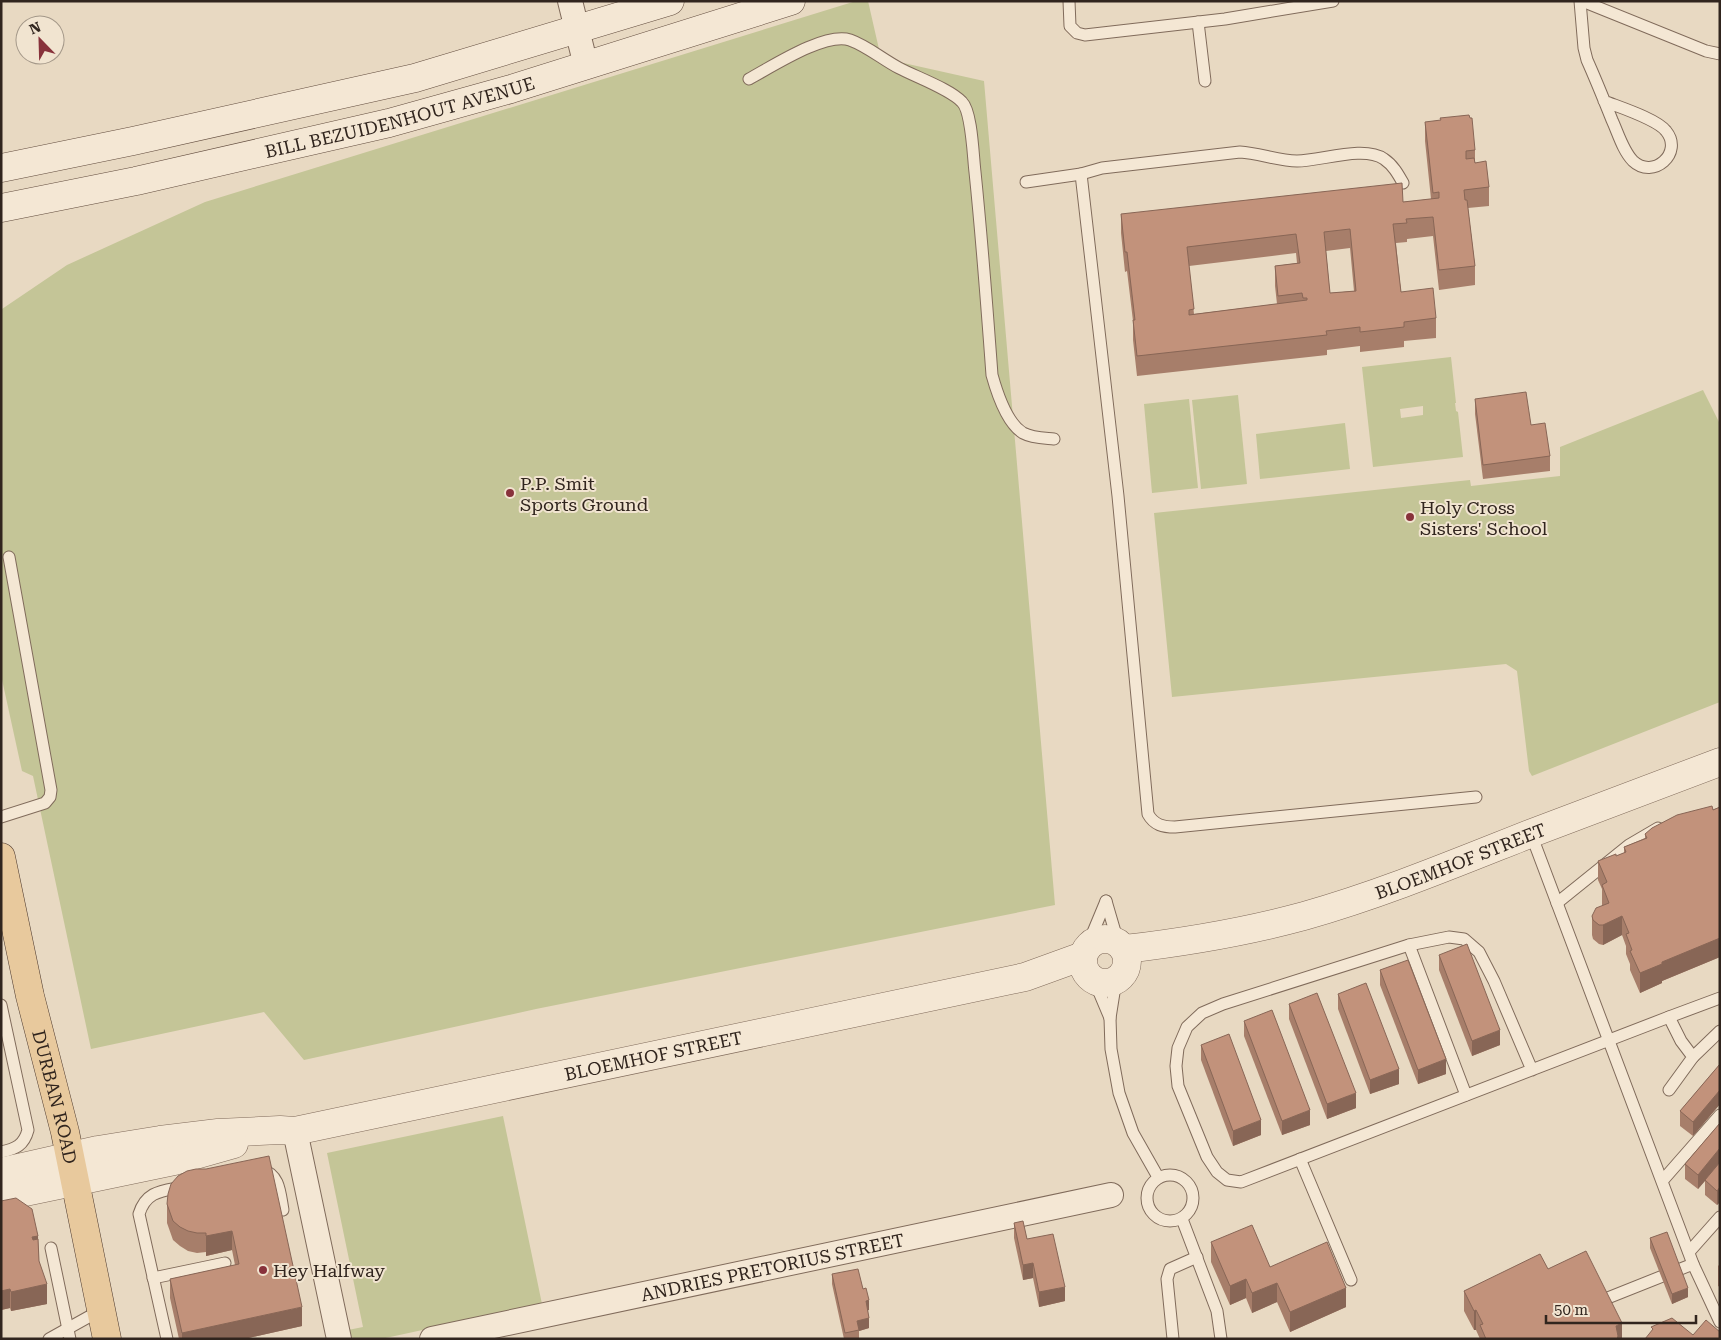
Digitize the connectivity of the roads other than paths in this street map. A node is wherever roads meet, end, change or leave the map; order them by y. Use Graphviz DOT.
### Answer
graph roads {
  1 [pos="570,1"];
  2 [pos="670,1"];
  3 [pos="791,1"];
  4 [pos="1069,1"];
  5 [pos="1332,1"];
  6 [pos="1581,1"];
  7 [pos="1198,22"];
  8 [pos="577,30"];
  9 [pos="1720,54"];
  10 [pos="586,66"];
  11 [pos="749,78"];
  12 [pos="1205,81"];
  13 [pos="1604,101"];
  14 [pos="1,168"];
  15 [pos="1081,174"];
  16 [pos="1026,182"];
  17 [pos="1403,183"];
  18 [pos="1,208"];
  19 [pos="1054,439"];
  20 [pos="9,557"];
  21 [pos="1720,762"];
  22 [pos="1476,797"];
  23 [pos="1,817"];
  24 [pos="1672,823"];
  25 [pos="1531,834"];
  26 [pos="1,857"];
  27 [pos="1557,903"];
  28 [pos="1409,946"];
  29 [pos="1105,962"];
  30 [pos="1720,998"];
  31 [pos="1,1005"];
  32 [pos="1669,1016"];
  33 [pos="1110,1018"];
  34 [pos="1720,1032"];
  35 [pos="1609,1040"];
  36 [pos="1693,1057"];
  37 [pos="1532,1070"];
  38 [pos="1669,1090"];
  39 [pos="1466,1094"];
  40 [pos="1720,1115"];
  41 [pos="288,1131"];
  42 [pos="1,1152"];
  43 [pos="1300,1159"];
  44 [pos="72,1170"];
  45 [pos="1,1172"];
  46 [pos="248,1173"];
  47 [pos="1158,1177"];
  48 [pos="1663,1180"];
  49 [pos="193,1184"];
  50 [pos="1111,1195"];
  51 [pos="1,1197"];
  52 [pos="283,1210"];
  53 [pos="1720,1217"];
  54 [pos="1182,1219"];
  55 [pos="51,1248"];
  56 [pos="1689,1252"];
  57 [pos="1197,1257"];
  58 [pos="225,1263"];
  59 [pos="1693,1264"];
  60 [pos="153,1278"];
  61 [pos="1351,1280"];
  62 [pos="1585,1307"];
  63 [pos="101,1310"];
  64 [pos="1720,1322"];
  65 [pos="69,1333"];
  66 [pos="50,1339"];
  67 [pos="107,1339"];
  68 [pos="166,1339"];
  69 [pos="339,1339"];
  70 [pos="432,1339"];
  71 [pos="1173,1339"];
  72 [pos="1221,1339"];
  1 -- 8 [label="street"];
  2 -- 8 [label="street, BILL BEZUIDENHOUT AVENUE"];
  3 -- 10 [label="street, BILL BEZUIDENHOUT AVENUE"];
  4 -- 7 [label="lane"];
  5 -- 7 [label="lane"];
  6 -- 9 [label="lane"];
  6 -- 13 [label="lane"];
  7 -- 12 [label="lane"];
  8 -- 10 [label="street"];
  8 -- 14 [label="street, BILL BEZUIDENHOUT AVENUE"];
  10 -- 18 [label="street, BILL BEZUIDENHOUT AVENUE"];
  11 -- 19 [label="lane"];
  13 -- 13 [label="lane"];
  15 -- 16 [label="lane"];
  15 -- 17 [label="lane"];
  15 -- 22 [label="lane"];
  20 -- 23 [label="lane"];
  21 -- 25 [label="street, BLOEMHOF STREET"];
  24 -- 27 [label="lane"];
  25 -- 27 [label="lane"];
  25 -- 29 [label="street, BLOEMHOF STREET"];
  26 -- 44 [label="main road, DURBAN ROAD"];
  27 -- 35 [label="lane"];
  28 -- 37 [label="lane"];
  28 -- 39 [label="lane"];
  28 -- 43 [label="lane"];
  29 -- 33 [label="lane"];
  29 -- 33 [label="lane"];
  29 -- 41 [label="street, BLOEMHOF STREET"];
  30 -- 32 [label="lane"];
  31 -- 42 [label="lane"];
  32 -- 35 [label="lane"];
  32 -- 36 [label="lane"];
  33 -- 47 [label="lane"];
  34 -- 36 [label="lane"];
  35 -- 37 [label="lane"];
  35 -- 48 [label="lane"];
  36 -- 38 [label="lane"];
  37 -- 39 [label="lane"];
  39 -- 43 [label="lane"];
  40 -- 48 [label="lane"];
  41 -- 44 [label="street, BLOEMHOF STREET"];
  41 -- 69 [label="street"];
  43 -- 61 [label="lane"];
  44 -- 45 [label="street, BLOEMHOF STREET"];
  44 -- 51 [label="street, BLOEMHOF STREET"];
  44 -- 63 [label="main road, DURBAN ROAD"];
  46 -- 52 [label="lane"];
  47 -- 54 [label="lane"];
  47 -- 54 [label="lane"];
  48 -- 56 [label="lane"];
  49 -- 60 [label="lane"];
  50 -- 70 [label="street, ANDRIES PRETORIUS STREET"];
  53 -- 56 [label="lane"];
  54 -- 57 [label="lane"];
  55 -- 65 [label="lane"];
  56 -- 59 [label="lane"];
  57 -- 71 [label="lane"];
  57 -- 72 [label="lane"];
  58 -- 60 [label="lane"];
  59 -- 62 [label="lane"];
  59 -- 64 [label="lane"];
  60 -- 68 [label="lane"];
  63 -- 65 [label="lane"];
  63 -- 67 [label="main road, DURBAN ROAD"];
  65 -- 66 [label="lane"];
}
